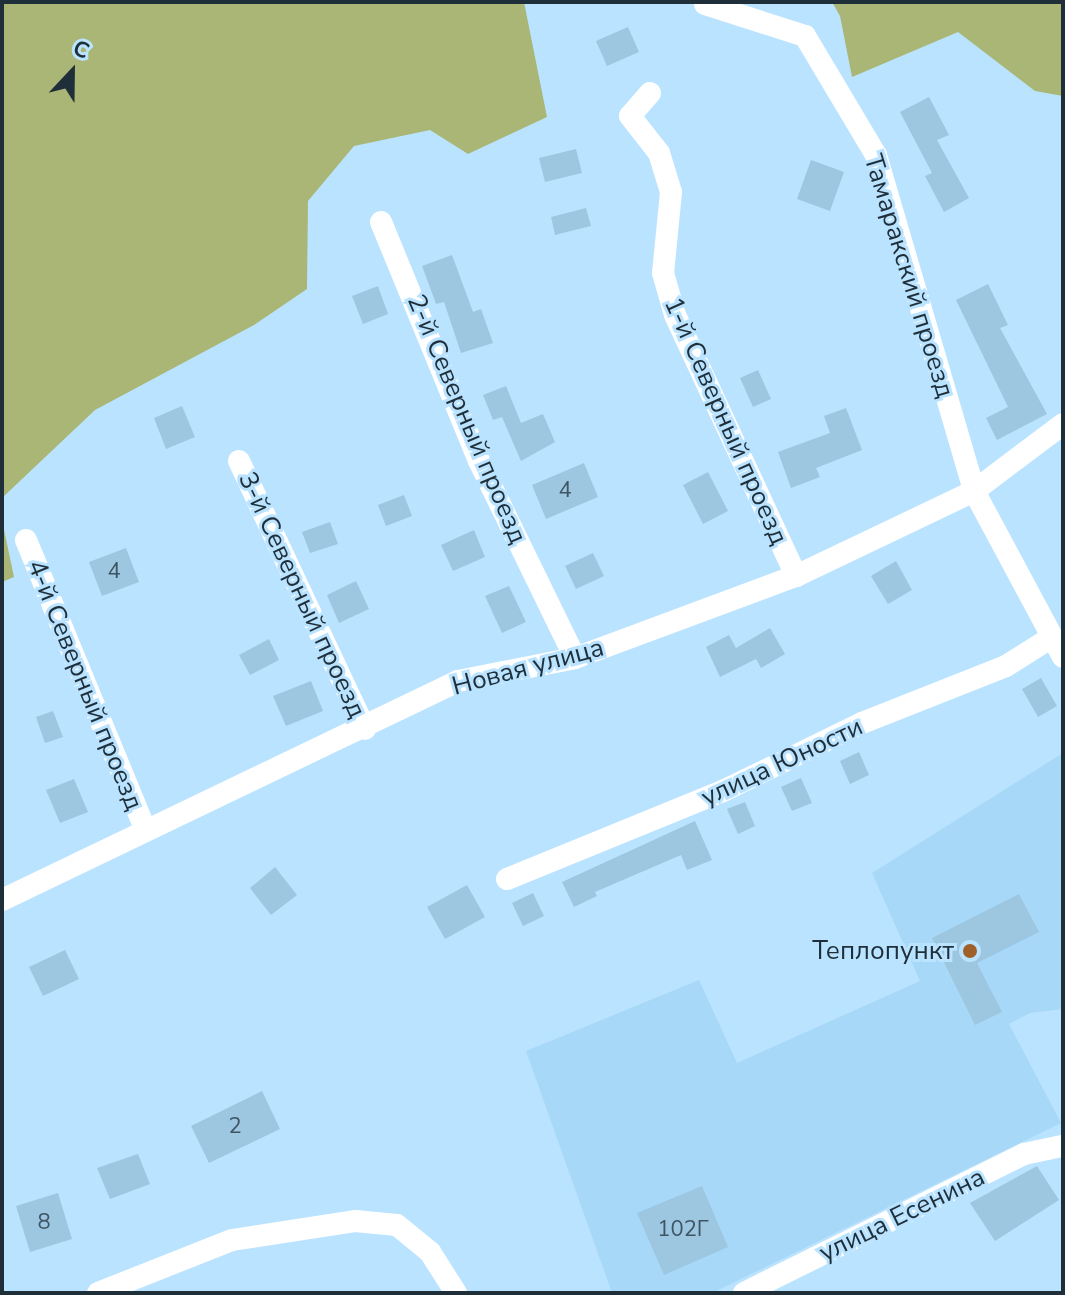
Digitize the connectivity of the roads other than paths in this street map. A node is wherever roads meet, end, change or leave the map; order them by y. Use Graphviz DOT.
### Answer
graph roads {
  1 [pos="705,4"];
  2 [pos="650,93"];
  3 [pos="381,222"];
  4 [pos="1063,424"];
  5 [pos="239,461"];
  6 [pos="974,491"];
  7 [pos="26,540"];
  8 [pos="796,576"];
  9 [pos="1052,637"];
  10 [pos="1063,657"];
  11 [pos="575,658"];
  12 [pos="365,729"];
  13 [pos="145,829"];
  14 [pos="507,879"];
  15 [pos="2,900"];
  16 [pos="1063,1146"];
  17 [pos="98,1293"];
  18 [pos="456,1293"];
  19 [pos="744,1293"];
  1 -- 6 [label="street, Тамаракский проезд"];
  2 -- 8 [label="street, 1-й Северный проезд"];
  3 -- 11 [label="street, 2-й Северный проезд"];
  4 -- 6 [label="street, Новая улица"];
  5 -- 12 [label="street, 3-й Северный проезд"];
  6 -- 8 [label="street, Новая улица"];
  6 -- 9 [label="street, Тамаракский проезд"];
  7 -- 13 [label="street, 4-й Северный проезд"];
  8 -- 11 [label="street, Новая улица"];
  9 -- 10 [label="street, Тамаракский проезд"];
  9 -- 14 [label="street, улица Юности"];
  11 -- 12 [label="street, Новая улица"];
  12 -- 13 [label="street, Новая улица"];
  13 -- 15 [label="street, Новая улица"];
  16 -- 19 [label="street, улица Есенина"];
  17 -- 18 [label="street"];
}
